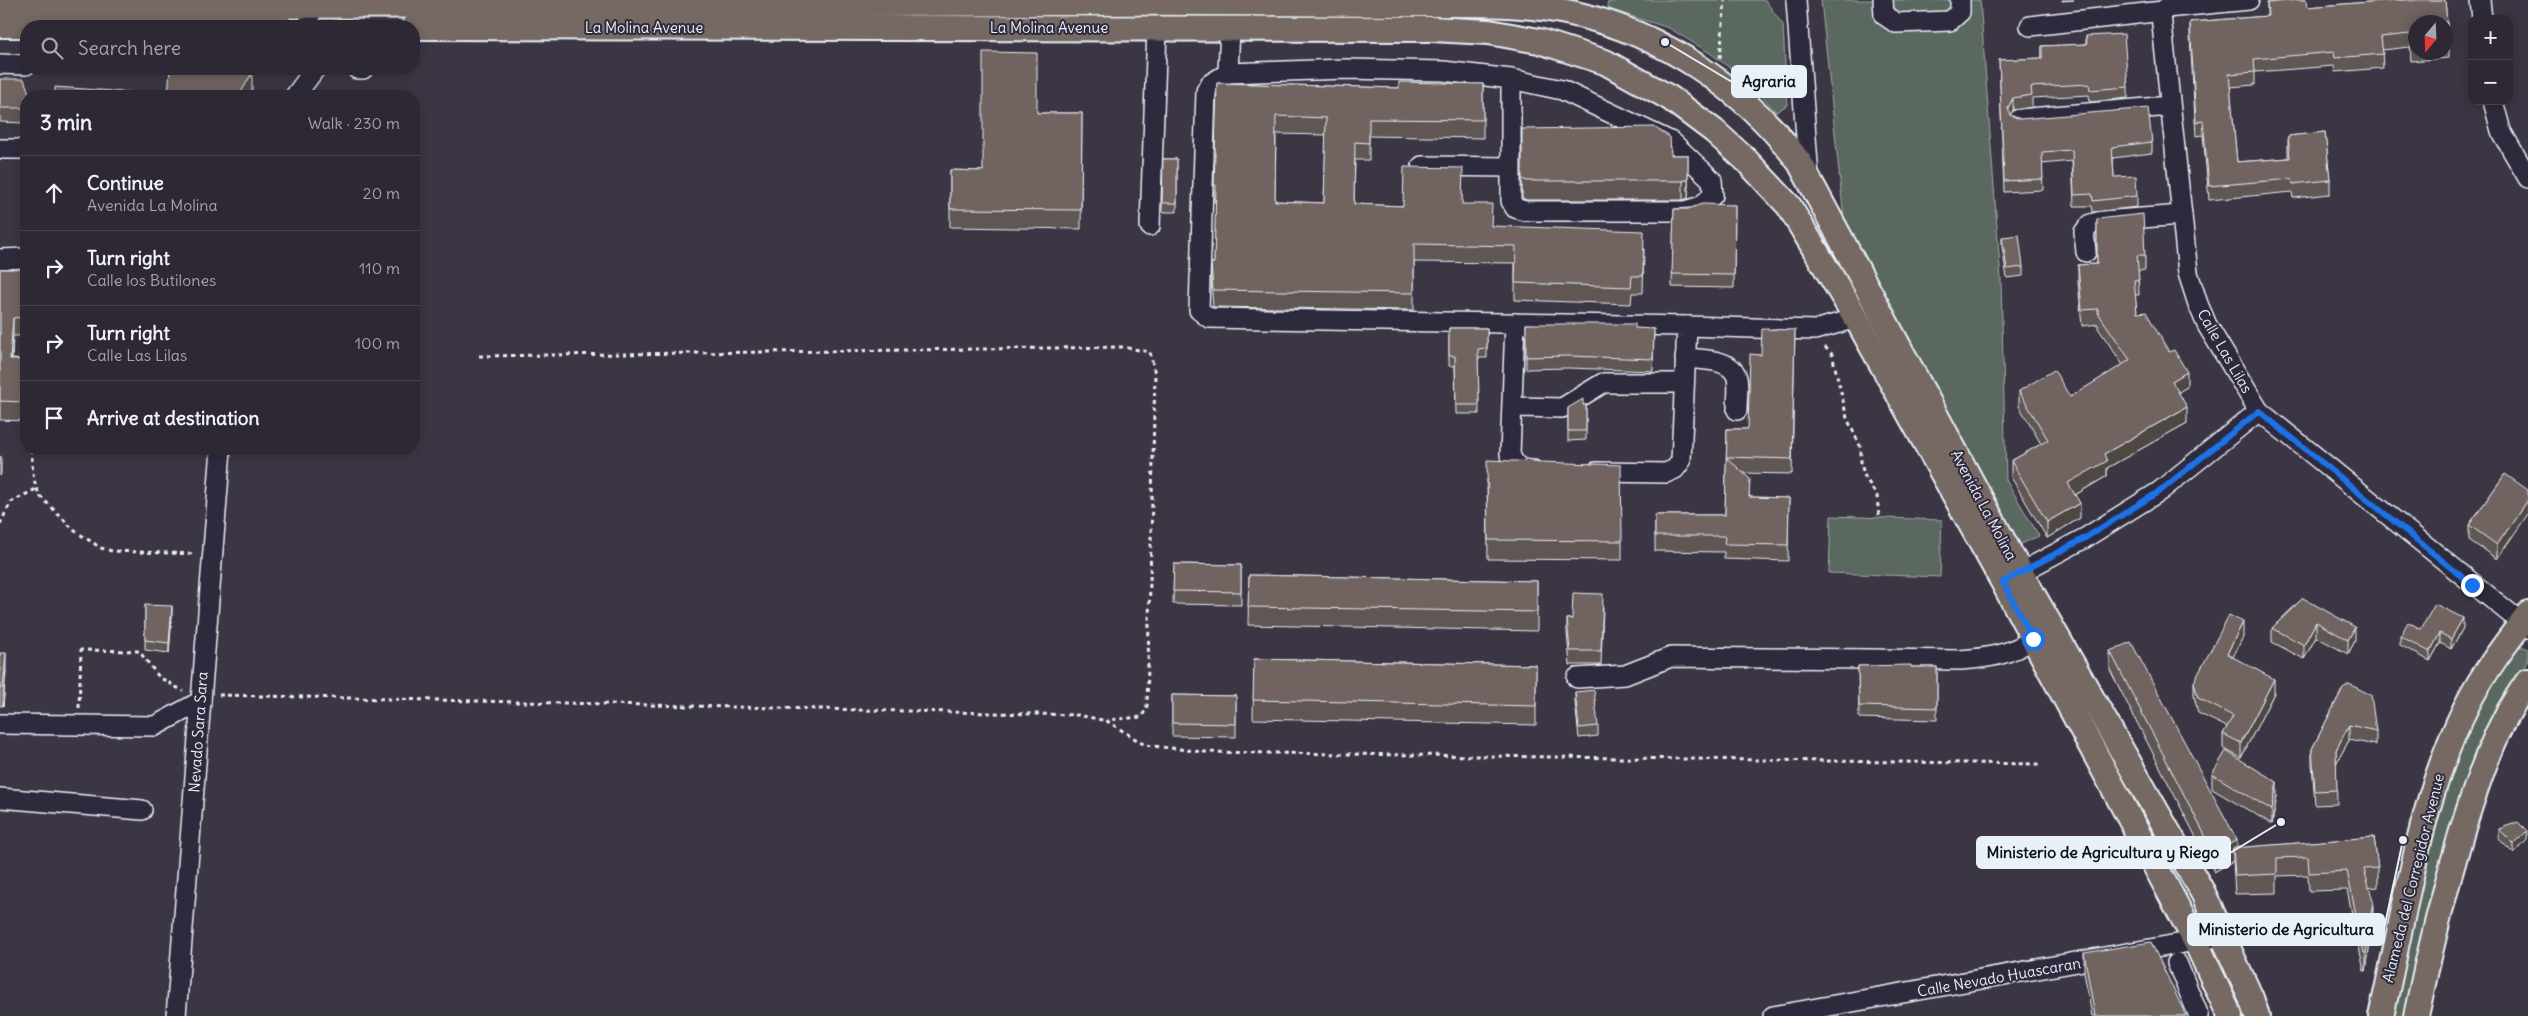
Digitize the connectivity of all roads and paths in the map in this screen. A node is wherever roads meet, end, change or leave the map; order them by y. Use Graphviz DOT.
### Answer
graph roads {
  1 [pos="1725,0"];
  2 [pos="1796,0"];
  3 [pos="1883,0"];
  4 [pos="1960,0"];
  5 [pos="2249,0"];
  6 [pos="2480,0"];
  7 [pos="1504,3"];
  8 [pos="0,6"];
  9 [pos="2164,10"];
  10 [pos="311,11"];
  11 [pos="412,14"];
  12 [pos="2482,15"];
  13 [pos="0,25"];
  14 [pos="20,25"];
  15 [pos="2030,26"];
  16 [pos="1230,27"];
  17 [pos="1156,28"];
  18 [pos="1489,32"];
  19 [pos="0,64"];
  20 [pos="20,65"];
  21 [pos="1228,73"];
  22 [pos="311,75"];
  23 [pos="1511,79"];
  24 [pos="1718,82"];
  25 [pos="299,90"];
  26 [pos="2494,105"];
  27 [pos="2170,106"];
  28 [pos="2019,119"];
  29 [pos="0,149"];
  30 [pos="20,149"];
  31 [pos="1422,166"];
  32 [pos="1510,167"];
  33 [pos="2528,178"];
  34 [pos="1809,180"];
  35 [pos="1789,206"];
  36 [pos="2182,215"];
  37 [pos="1150,226"];
  38 [pos="2086,252"];
  39 [pos="20,258"];
  40 [pos="0,259"];
  41 [pos="1856,318"];
  42 [pos="1515,323"];
  43 [pos="1687,326"];
  44 [pos="1814,330"];
  45 [pos="479,356"];
  46 [pos="1685,358"];
  47 [pos="1684,383"];
  48 [pos="1513,407"];
  49 [pos="1737,410"];
  50 [pos="2259,411"];
  51 [pos="32,455"];
  52 [pos="220,455"];
  53 [pos="1551,470"];
  54 [pos="1580,471"];
  55 [pos="36,489"];
  56 [pos="1879,517"];
  57 [pos="0,524"];
  58 [pos="212,554"];
  59 [pos="2012,577"];
  60 [pos="2526,622"];
  61 [pos="2033,639"];
  62 [pos="1577,678"];
  63 [pos="2528,681"];
  64 [pos="201,698"];
  65 [pos="1107,720"];
  66 [pos="0,724"];
  67 [pos="78,726"];
  68 [pos="2039,764"];
  69 [pos="0,798"];
  70 [pos="142,810"];
  71 [pos="2224,936"];
  72 [pos="2196,942"];
  73 [pos="2176,963"];
  74 [pos="176,1016"];
  75 [pos="1773,1016"];
  76 [pos="2199,1016"];
  77 [pos="2230,1016"];
  78 [pos="2256,1016"];
  79 [pos="2381,1016"];
  80 [pos="2416,1016"];
  1 -- 24 [label="path"];
  2 -- 34 [label="street"];
  3 -- 4 [label="street"];
  5 -- 9 [label="street"];
  6 -- 12 [label="street"];
  7 -- 11 [label="main road, La Molina Avenue"];
  7 -- 18 [label="main road"];
  7 -- 24 [label="main road, La Molina Avenue"];
  8 -- 10 [label="main road, La Molina Avenue"];
  9 -- 15 [label="street"];
  9 -- 27 [label="street, Calle Las Lilas"];
  10 -- 11 [label="main road, La Molina Avenue"];
  11 -- 17 [label="main road, La Molina Avenue"];
  13 -- 14 [label="main road"];
  16 -- 17 [label="main road, La Molina Avenue"];
  16 -- 18 [label="main road, La Molina Avenue"];
  16 -- 21 [label="street"];
  17 -- 37 [label="street"];
  18 -- 35 [label="main road, Avenida La Molina"];
  19 -- 20 [label="street"];
  21 -- 23 [label="street"];
  21 -- 42 [label="street"];
  22 -- 25 [label="street"];
  23 -- 32 [label="street"];
  23 -- 32 [label="street"];
  24 -- 34 [label="main road, Avenida La Molina"];
  26 -- 33 [label="street"];
  27 -- 28 [label="street"];
  27 -- 36 [label="street, Calle Las Lilas"];
  29 -- 30 [label="street"];
  31 -- 32 [label="street"];
  34 -- 35 [label="main road"];
  34 -- 59 [label="main road, Avenida La Molina"];
  35 -- 41 [label="main road, Avenida La Molina"];
  36 -- 38 [label="street"];
  36 -- 50 [label="street, Calle Las Lilas"];
  39 -- 40 [label="street"];
  41 -- 44 [label="street"];
  41 -- 59 [label="main road, Avenida La Molina"];
  42 -- 43 [label="street"];
  42 -- 48 [label="street"];
  43 -- 44 [label="street"];
  43 -- 46 [label="street"];
  44 -- 56 [label="path"];
  45 -- 65 [label="path"];
  46 -- 47 [label="street"];
  46 -- 49 [label="street"];
  47 -- 48 [label="street"];
  47 -- 54 [label="street"];
  48 -- 53 [label="street"];
  50 -- 59 [label="street"];
  50 -- 60 [label="street, Calle Las Lilas"];
  51 -- 55 [label="path"];
  52 -- 58 [label="street, Nevado Sara Sara"];
  55 -- 57 [label="path"];
  55 -- 58 [label="path"];
  58 -- 64 [label="street, Nevado Sara Sara"];
  59 -- 61 [label="main road, Avenida La Molina"];
  59 -- 71 [label="main road, Avenida La Molina"];
  60 -- 79 [label="main road, Alameda del Corregidor Avenue"];
  61 -- 62 [label="street"];
  61 -- 72 [label="main road, Avenida La Molina"];
  63 -- 80 [label="main road"];
  64 -- 65 [label="path"];
  64 -- 67 [label="street"];
  64 -- 67 [label="path"];
  64 -- 74 [label="street, Nevado Sara Sara"];
  65 -- 68 [label="path"];
  66 -- 67 [label="street"];
  69 -- 70 [label="street"];
  71 -- 72 [label="street, Calle Nevado Huascaran"];
  71 -- 78 [label="main road, Avenida La Molina"];
  72 -- 75 [label="street, Calle Nevado Huascaran"];
  72 -- 77 [label="main road, Avenida La Molina"];
  73 -- 76 [label="street"];
}
